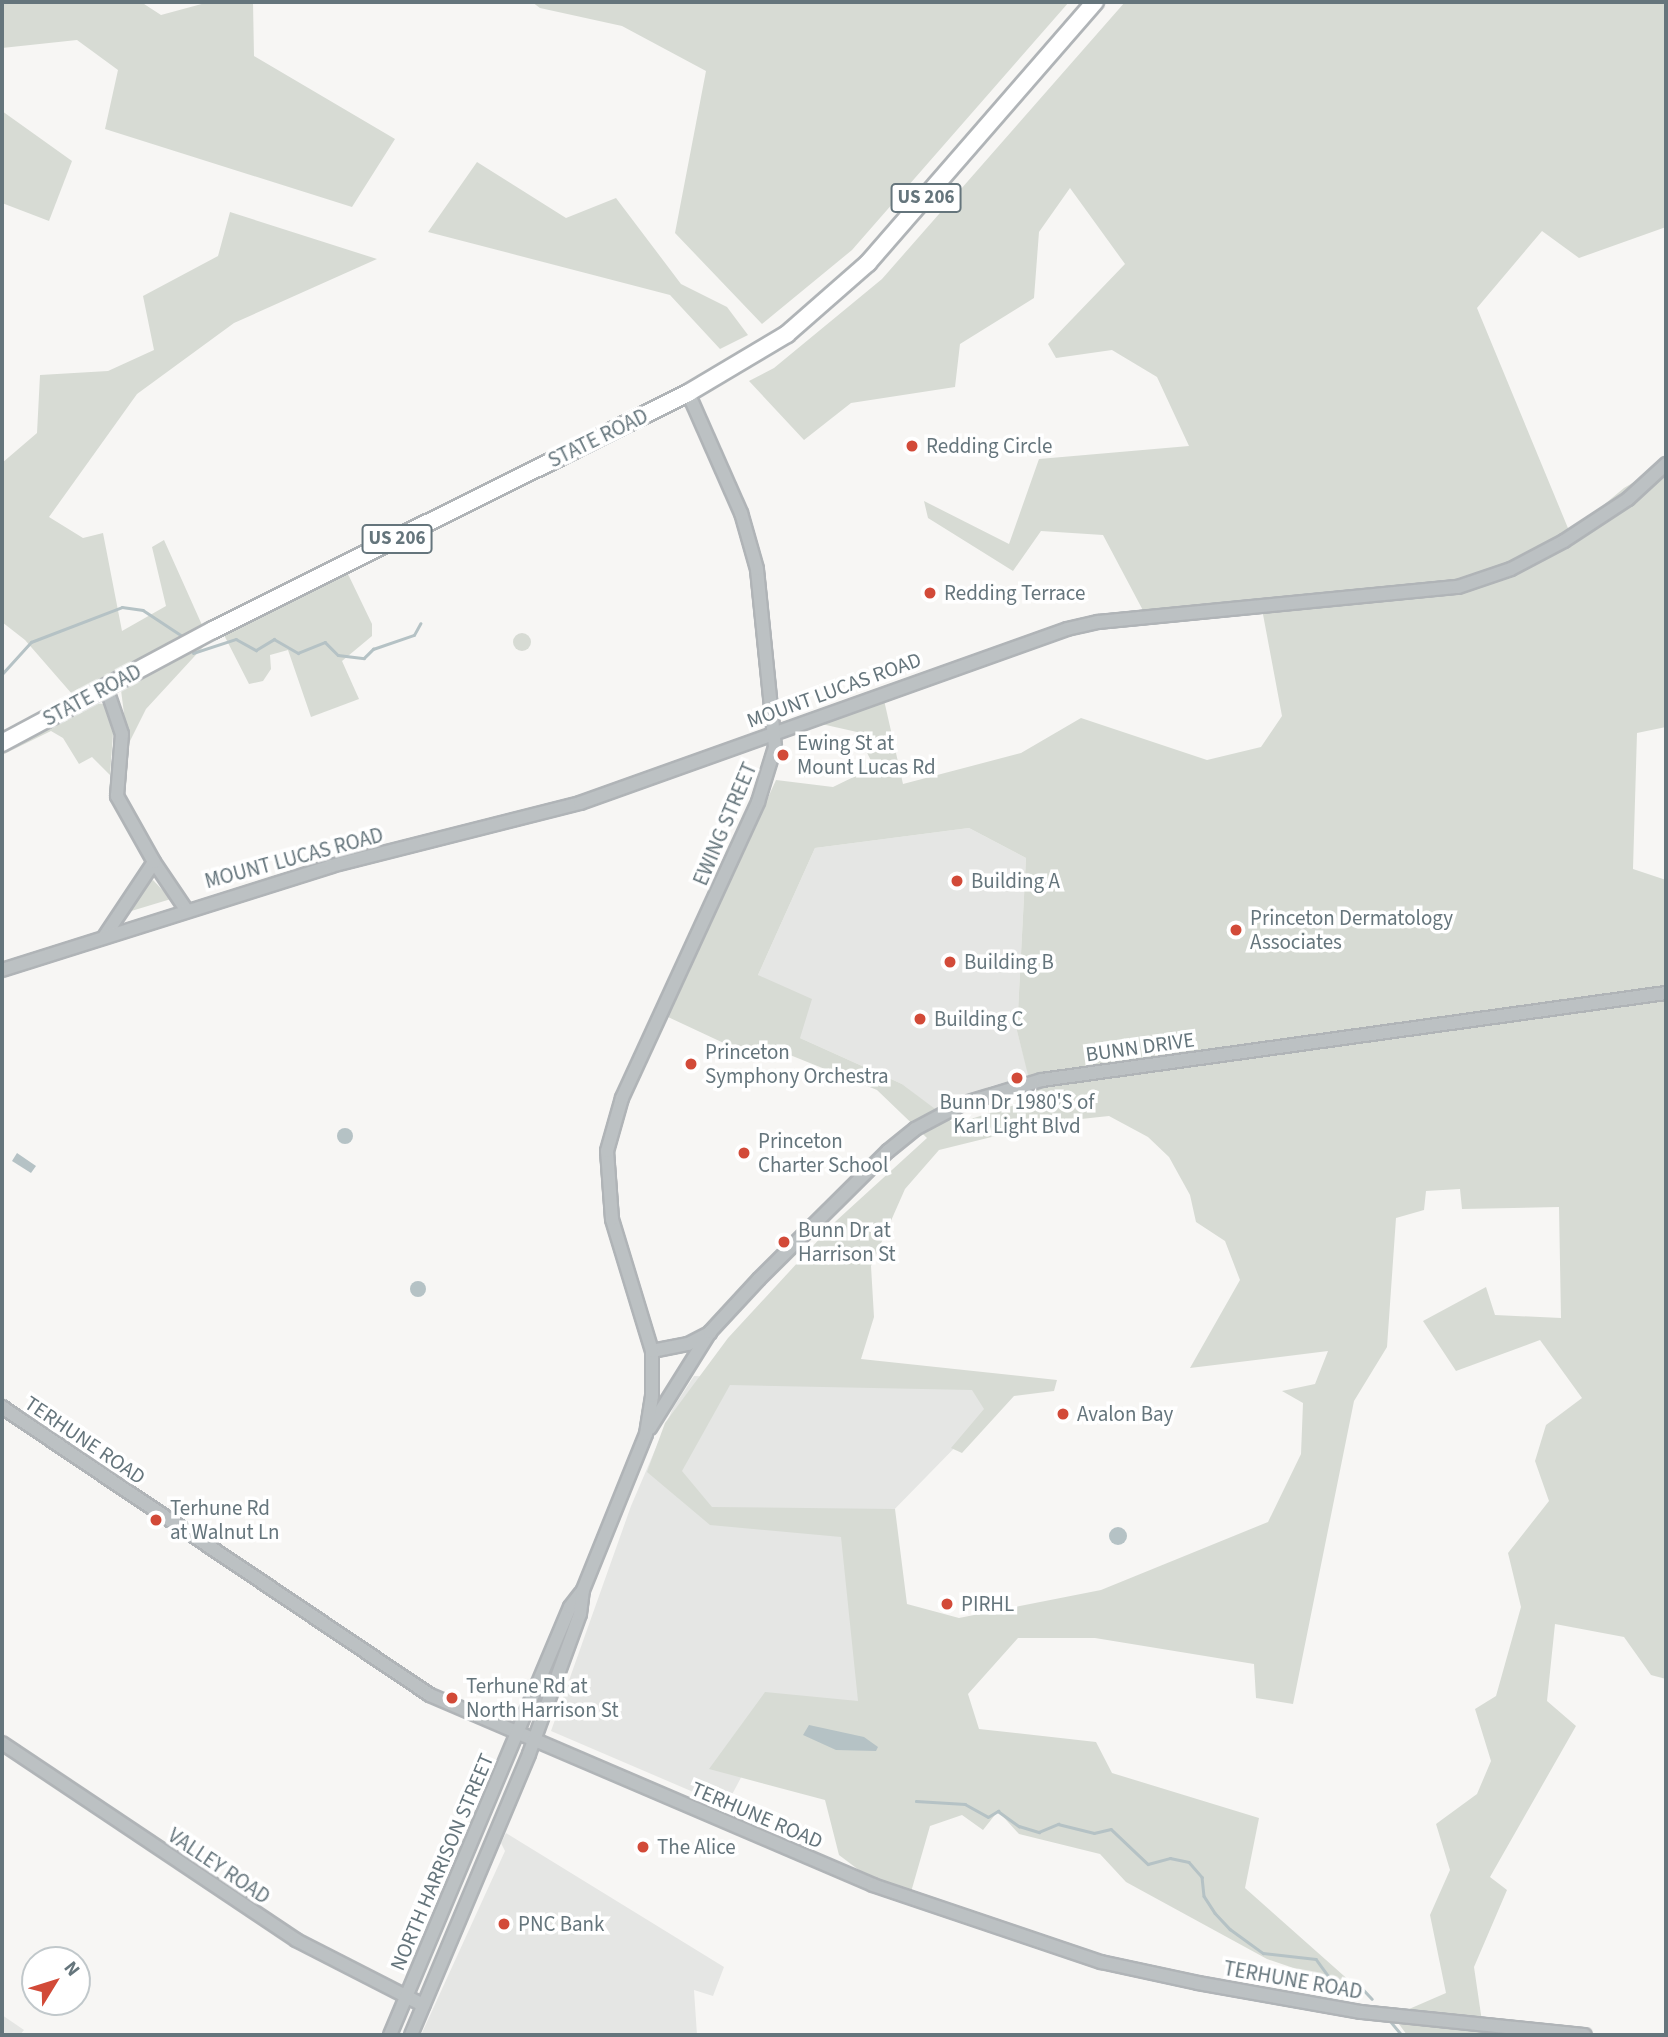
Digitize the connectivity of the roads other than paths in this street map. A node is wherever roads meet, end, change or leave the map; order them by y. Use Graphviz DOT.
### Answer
graph roads {
  1 [pos="1095,2"];
  2 [pos="688,393"];
  3 [pos="1666,464"];
  4 [pos="106,687"];
  5 [pos="775,732"];
  6 [pos="2,743"];
  7 [pos="154,862"];
  8 [pos="185,908"];
  9 [pos="104,937"];
  10 [pos="2,970"];
  11 [pos="1666,993"];
  12 [pos="622,1098"];
  13 [pos="710,1332"];
  14 [pos="652,1350"];
  15 [pos="2,1407"];
  16 [pos="646,1434"];
  17 [pos="583,1590"];
  18 [pos="516,1735"];
  19 [pos="534,1742"];
  20 [pos="2,1743"];
  21 [pos="406,1997"];
  22 [pos="423,2005"];
  23 [pos="390,2035"];
  24 [pos="411,2035"];
  25 [pos="1585,2035"];
  1 -- 2 [label="highway, STATE ROAD / US 206"];
  2 -- 4 [label="highway, STATE ROAD / US 206"];
  2 -- 5 [label="street, EWING STREET"];
  3 -- 5 [label="street, MOUNT LUCAS ROAD"];
  4 -- 6 [label="highway, STATE ROAD / US 206"];
  4 -- 7 [label="street"];
  5 -- 8 [label="street, MOUNT LUCAS ROAD"];
  5 -- 12 [label="street, EWING STREET"];
  7 -- 8 [label="street"];
  7 -- 9 [label="street"];
  8 -- 9 [label="street, MOUNT LUCAS ROAD"];
  9 -- 10 [label="street, MOUNT LUCAS ROAD"];
  11 -- 13 [label="street, BUNN DRIVE"];
  12 -- 14 [label="street, NORTH HARRISON STREET"];
  13 -- 14 [label="street, BUNN DRIVE"];
  13 -- 16 [label="street, BUNN DRIVE"];
  14 -- 16 [label="street, NORTH HARRISON STREET"];
  15 -- 18 [label="street, TERHUNE ROAD"];
  16 -- 17 [label="street, NORTH HARRISON STREET"];
  17 -- 18 [label="street, NORTH HARRISON STREET"];
  17 -- 19 [label="street, NORTH HARRISON STREET"];
  18 -- 19 [label="street, TERHUNE ROAD"];
  18 -- 21 [label="street, NORTH HARRISON STREET"];
  19 -- 22 [label="street, NORTH HARRISON STREET"];
  19 -- 25 [label="street, TERHUNE ROAD"];
  20 -- 21 [label="street, VALLEY ROAD"];
  21 -- 22 [label="street, VALLEY ROAD"];
  21 -- 23 [label="street, NORTH HARRISON STREET"];
  22 -- 24 [label="street, NORTH HARRISON STREET"];
}
